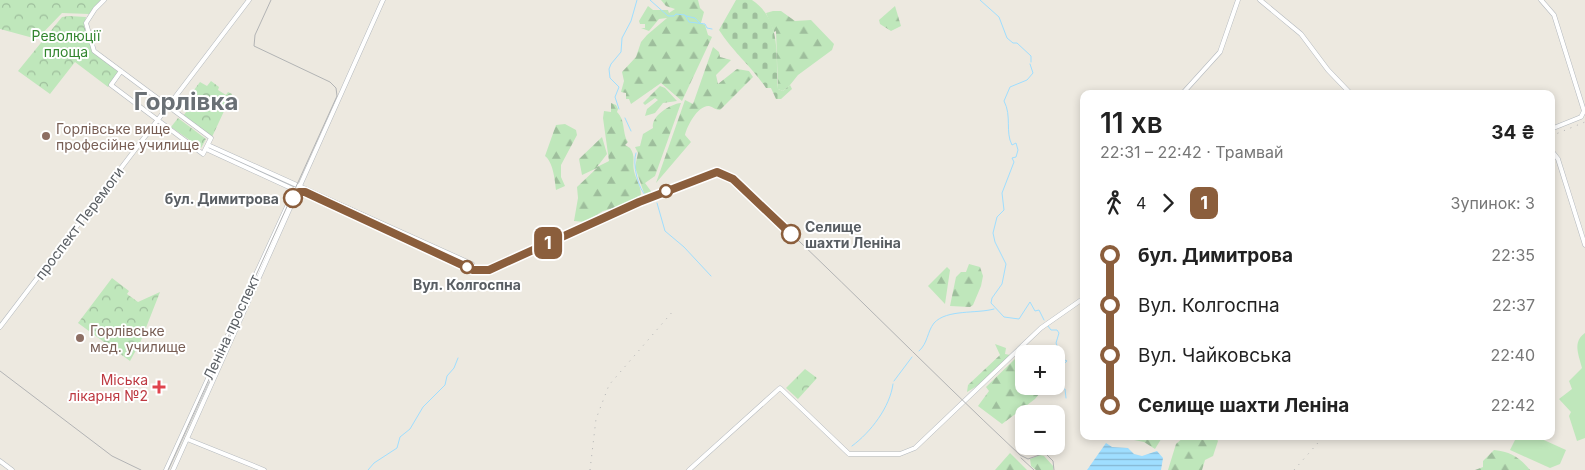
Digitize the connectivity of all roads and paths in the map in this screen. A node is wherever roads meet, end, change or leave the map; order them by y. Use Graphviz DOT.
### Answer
graph roads {
  1 [pos="104,0"];
  2 [pos="249,0"];
  3 [pos="383,0"];
  4 [pos="1238,0"];
  5 [pos="1260,0"];
  6 [pos="1541,0"];
  7 [pos="121,71"];
  8 [pos="1186,90"];
  9 [pos="1348,90"];
  10 [pos="168,106"];
  11 [pos="1584,109"];
  12 [pos="157,120"];
  13 [pos="1555,127"];
  14 [pos="207,147"];
  15 [pos="1555,155"];
  16 [pos="299,186"];
  17 [pos="296,191"];
  18 [pos="1585,245"];
  19 [pos="1080,301"];
  20 [pos="0,327"];
  21 [pos="222,347"];
  22 [pos="228,350"];
  23 [pos="187,439"];
  24 [pos="0,461"];
  25 [pos="12,470"];
  26 [pos="166,470"];
  27 [pos="173,470"];
  28 [pos="264,470"];
  29 [pos="689,470"];
  1 -- 7 [label="street"];
  2 -- 10 [label="street, проспект Перемоги"];
  3 -- 16 [label="street, Леніна проспект"];
  4 -- 8 [label="street"];
  5 -- 9 [label="street"];
  6 -- 11 [label="street"];
  7 -- 10 [label="street"];
  7 -- 12 [label="street"];
  10 -- 12 [label="street, проспект Перемоги"];
  10 -- 14 [label="street"];
  11 -- 13 [label="street"];
  12 -- 14 [label="street"];
  12 -- 20 [label="street, проспект Перемоги"];
  14 -- 16 [label="street"];
  14 -- 17 [label="street"];
  15 -- 18 [label="street"];
  16 -- 17 [label="street, Леніна проспект"];
  16 -- 17 [label="street"];
  17 -- 21 [label="street, Леніна проспект"];
  17 -- 22 [label="street, Леніна проспект"];
  19 -- 29 [label="street"];
  21 -- 22 [label="street"];
  21 -- 26 [label="street, Леніна проспект"];
  22 -- 23 [label="street, Леніна проспект"];
  23 -- 27 [label="street, Леніна проспект"];
  23 -- 28 [label="street"];
  24 -- 25 [label="street"];
}
